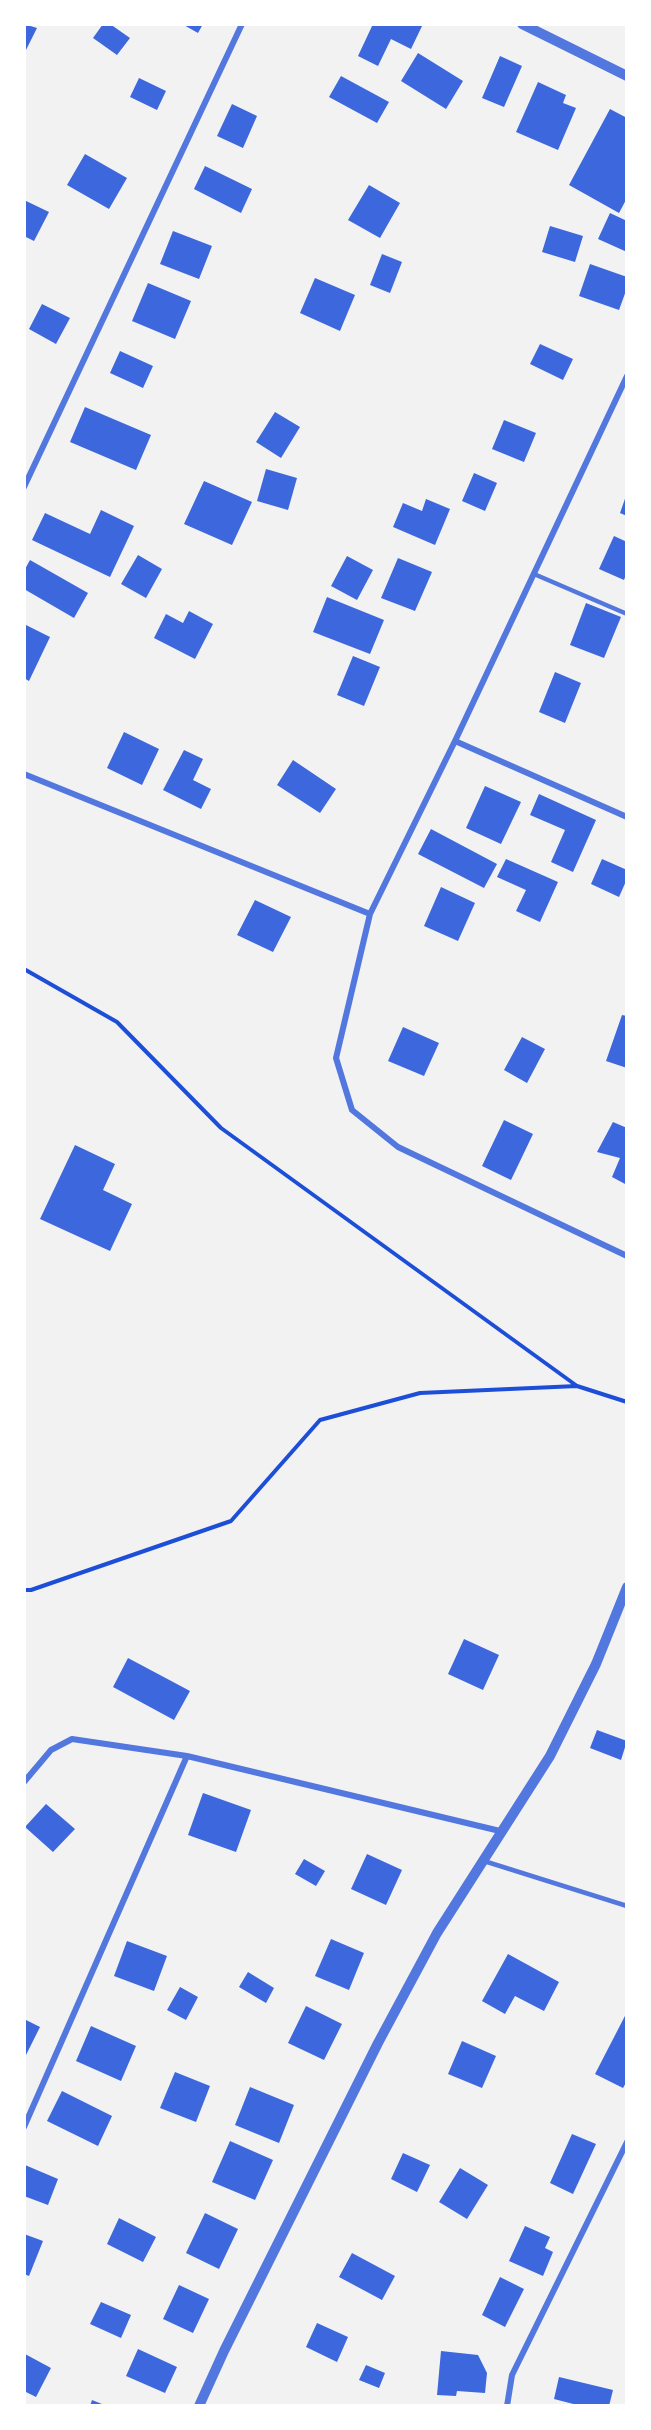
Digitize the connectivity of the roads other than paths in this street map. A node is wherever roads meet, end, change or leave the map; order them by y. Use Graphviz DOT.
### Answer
graph roads {
  1 [pos="242,24"];
  2 [pos="522,24"];
  3 [pos="627,76"];
  4 [pos="627,376"];
  5 [pos="24,487"];
  6 [pos="534,574"];
  7 [pos="627,614"];
  8 [pos="455,741"];
  9 [pos="24,774"];
  10 [pos="627,817"];
  11 [pos="370,914"];
  12 [pos="627,1256"];
  13 [pos="627,1587"];
  14 [pos="187,1756"];
  15 [pos="24,1782"];
  16 [pos="500,1831"];
  17 [pos="482,1861"];
  18 [pos="627,1906"];
  19 [pos="24,2127"];
  20 [pos="627,2142"];
  21 [pos="199,2406"];
  22 [pos="507,2406"];
  1 -- 5 [label="street"];
  2 -- 3 [label="street"];
  4 -- 6 [label="street"];
  6 -- 7 [label="lane"];
  6 -- 8 [label="street"];
  8 -- 10 [label="street"];
  8 -- 11 [label="street"];
  9 -- 11 [label="street"];
  11 -- 12 [label="street"];
  13 -- 16 [label="street"];
  14 -- 15 [label="street"];
  14 -- 16 [label="street"];
  14 -- 19 [label="street"];
  16 -- 17 [label="street"];
  17 -- 18 [label="lane"];
  17 -- 21 [label="street"];
  20 -- 22 [label="street"];
}
